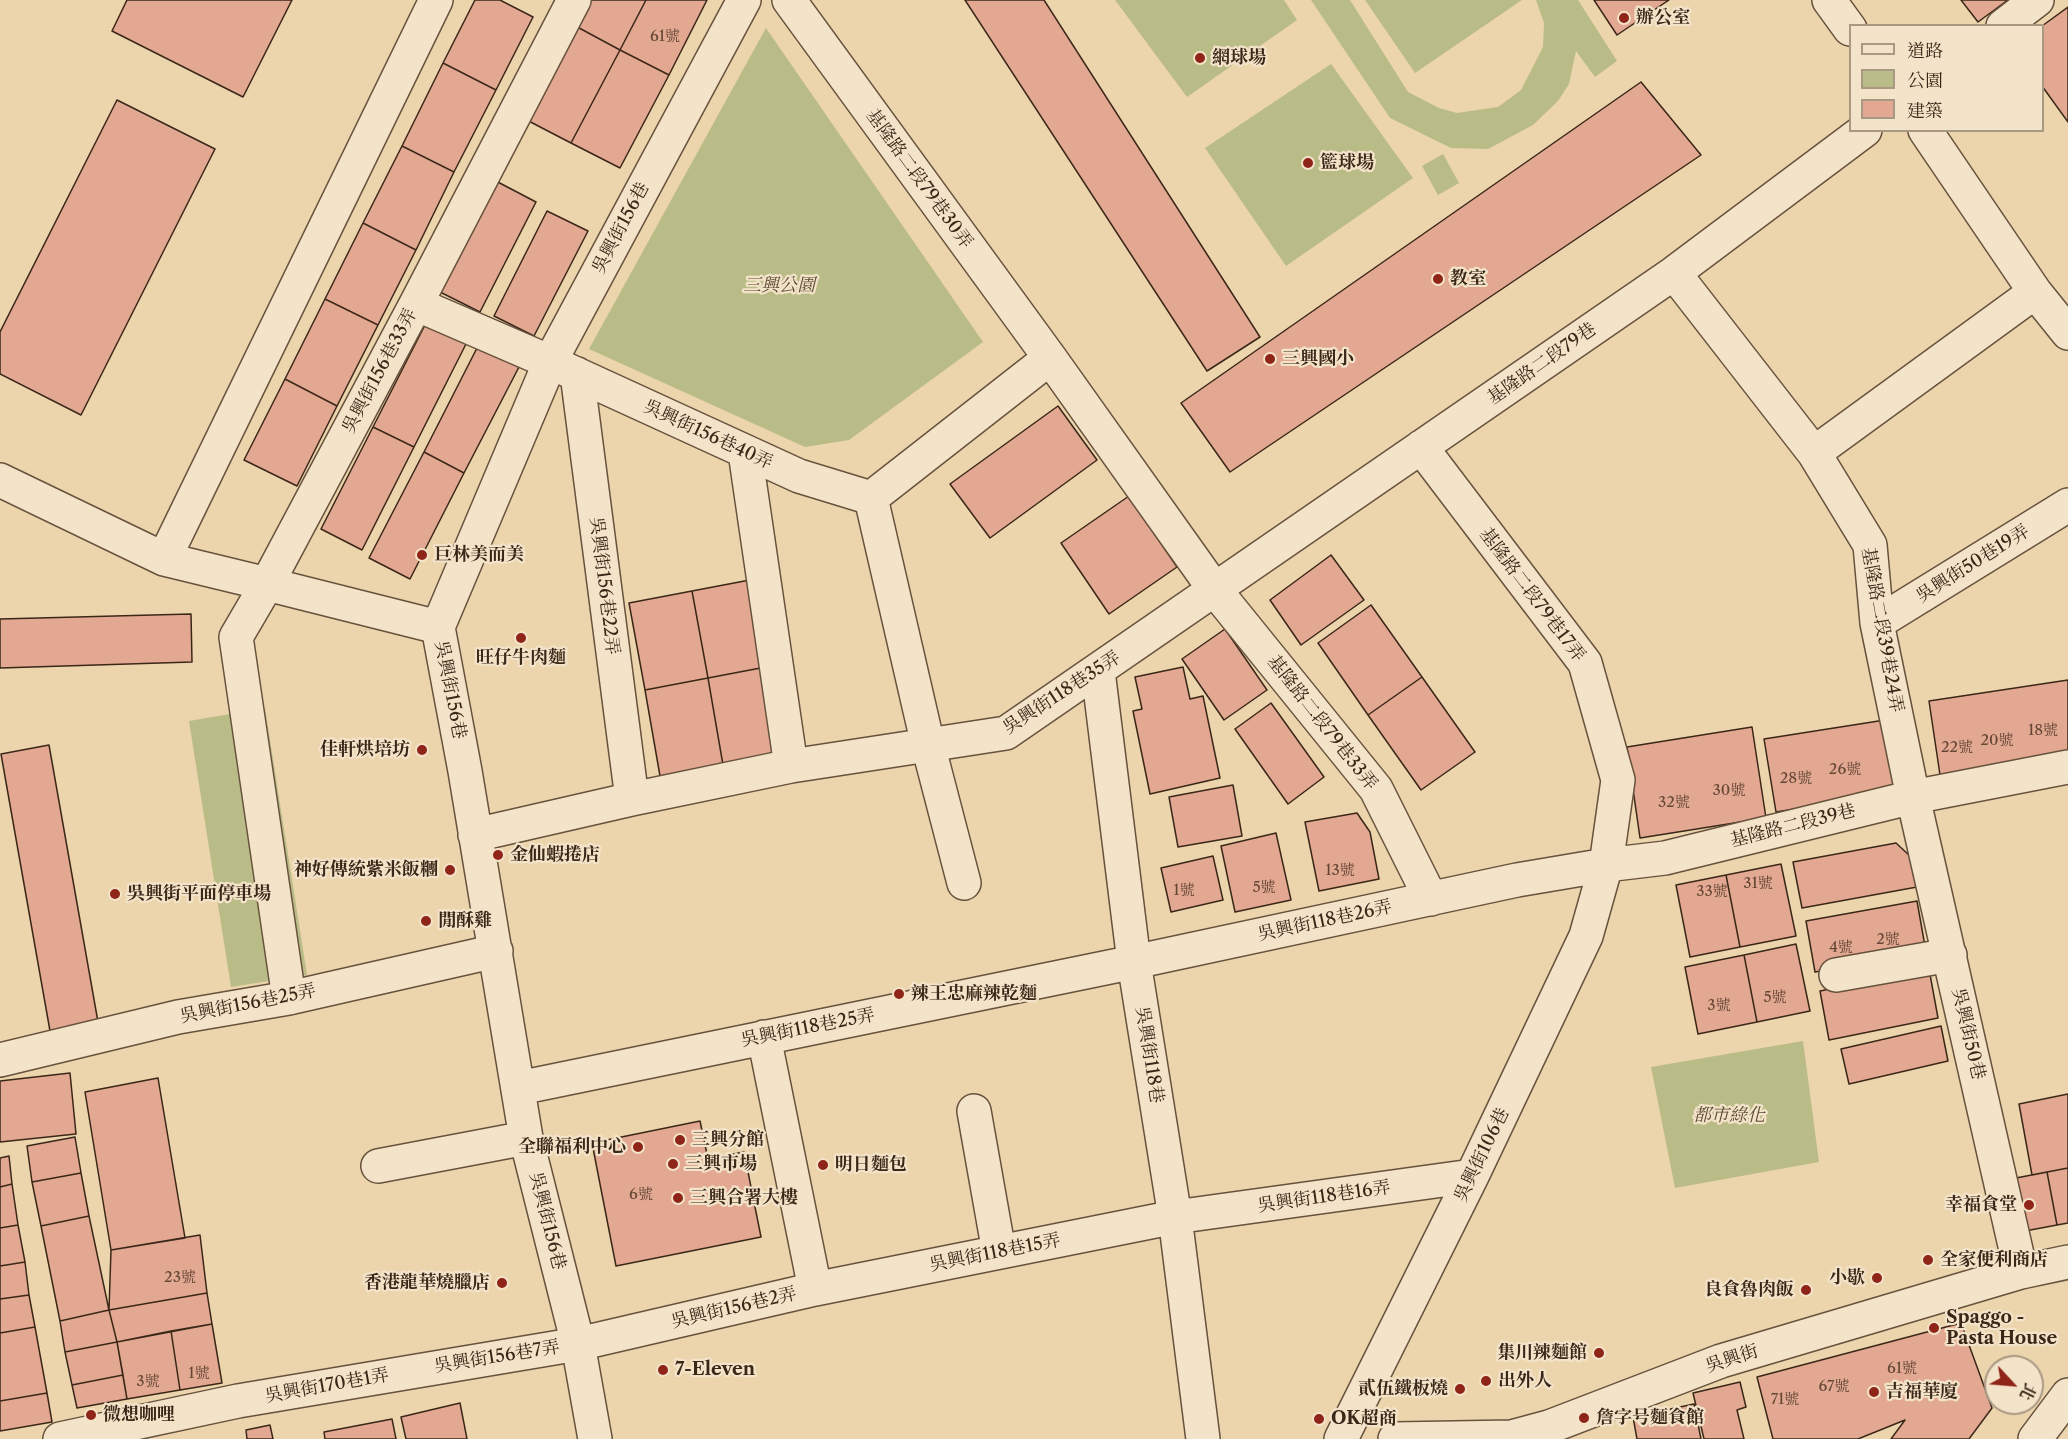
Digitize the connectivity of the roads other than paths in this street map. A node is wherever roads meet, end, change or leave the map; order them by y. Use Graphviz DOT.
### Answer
graph roads {
  1 [pos="436,0"];
  2 [pos="574,0"];
  3 [pos="744,0"];
  4 [pos="789,0"];
  5 [pos="1829,0"];
  6 [pos="2037,0"];
  7 [pos="2006,24"];
  8 [pos="1849,26"];
  9 [pos="1862,132"];
  10 [pos="1926,132"];
  11 [pos="1674,273"];
  12 [pos="2035,292"];
  13 [pos="416,304"];
  14 [pos="2068,333"];
  15 [pos="1050,358"];
  16 [pos="563,368"];
  17 [pos="1421,447"];
  18 [pos="745,452"];
  19 [pos="1814,453"];
  20 [pos="0,480"];
  21 [pos="871,498"];
  22 [pos="2068,505"];
  23 [pos="164,559"];
  24 [pos="267,584"];
  25 [pos="1215,590"];
  26 [pos="1877,622"];
  27 [pos="438,627"];
  28 [pos="1098,671"];
  29 [pos="928,745"];
  30 [pos="790,766"];
  31 [pos="2068,767"];
  32 [pos="1913,797"];
  33 [pos="632,799"];
  34 [pos="475,835"];
  35 [pos="1606,865"];
  36 [pos="1517,880"];
  37 [pos="964,883"];
  38 [pos="1431,899"];
  39 [pos="496,951"];
  40 [pos="1950,955"];
  41 [pos="1134,962"];
  42 [pos="1836,975"];
  43 [pos="289,998"];
  44 [pos="764,1037"];
  45 [pos="0,1059"];
  46 [pos="519,1088"];
  47 [pos="974,1112"];
  48 [pos="526,1138"];
  49 [pos="378,1166"];
  50 [pos="1472,1176"];
  51 [pos="1175,1217"];
  52 [pos="999,1252"];
  53 [pos="2068,1262"];
  54 [pos="2021,1272"];
  55 [pos="815,1289"];
  56 [pos="578,1344"];
  57 [pos="416,1370"];
  58 [pos="2068,1395"];
  59 [pos="1512,1438"];
  60 [pos="60,1439"];
  61 [pos="595,1439"];
  62 [pos="1203,1439"];
  63 [pos="1341,1439"];
  64 [pos="1395,1439"];
  65 [pos="2035,1439"];
  1 -- 23 [label="street"];
  2 -- 13 [label="street, 吳興街156巷33弄"];
  3 -- 16 [label="street, 吳興街156巷"];
  4 -- 15 [label="street, 基隆路二段79巷30弄"];
  5 -- 8 [label="street"];
  6 -- 7 [label="street"];
  9 -- 11 [label="street, 基隆路二段79巷"];
  10 -- 12 [label="street"];
  11 -- 17 [label="street, 基隆路二段79巷"];
  11 -- 19 [label="street, 基隆路二段39巷24弄"];
  12 -- 14 [label="street"];
  12 -- 19 [label="street"];
  13 -- 16 [label="street, 吳興街156巷40弄"];
  13 -- 24 [label="street, 吳興街156巷33弄"];
  15 -- 21 [label="street"];
  15 -- 25 [label="street, 基隆路二段79巷30弄"];
  16 -- 18 [label="street, 吳興街156巷40弄"];
  16 -- 27 [label="street, 吳興街156巷"];
  16 -- 33 [label="street, 吳興街156巷22弄"];
  17 -- 25 [label="street, 基隆路二段79巷"];
  17 -- 35 [label="street, 基隆路二段79巷17弄"];
  18 -- 21 [label="street, 吳興街156巷40弄"];
  18 -- 30 [label="street"];
  19 -- 26 [label="street, 基隆路二段39巷24弄"];
  20 -- 23 [label="street"];
  21 -- 29 [label="street"];
  22 -- 26 [label="street, 吳興街50巷19弄"];
  23 -- 24 [label="street"];
  24 -- 27 [label="street"];
  24 -- 43 [label="street, 吳興街156巷33弄"];
  25 -- 28 [label="street, 吳興街118巷35弄"];
  25 -- 38 [label="street, 基隆路二段79巷33弄"];
  26 -- 32 [label="street, 基隆路二段39巷24弄"];
  27 -- 34 [label="street, 吳興街156巷"];
  28 -- 29 [label="street, 吳興街118巷35弄"];
  28 -- 41 [label="street, 吳興街118巷"];
  29 -- 30 [label="street"];
  29 -- 37 [label="street"];
  30 -- 33 [label="street"];
  31 -- 32 [label="street, 基隆路二段39巷"];
  32 -- 35 [label="street, 基隆路二段39巷"];
  32 -- 40 [label="street, 吳興街50巷"];
  33 -- 34 [label="street"];
  34 -- 39 [label="street, 吳興街156巷"];
  35 -- 36 [label="street, 基隆路二段39巷"];
  35 -- 50 [label="street, 吳興街106巷"];
  36 -- 38 [label="street, 吳興街118巷26弄"];
  38 -- 41 [label="street, 吳興街118巷26弄"];
  39 -- 43 [label="street, 吳興街156巷25弄"];
  39 -- 46 [label="street, 吳興街156巷"];
  40 -- 42 [label="street"];
  40 -- 54 [label="street, 吳興街50巷"];
  41 -- 44 [label="street, 吳興街118巷25弄"];
  41 -- 51 [label="street, 吳興街118巷"];
  43 -- 45 [label="street, 吳興街156巷25弄"];
  44 -- 46 [label="street, 吳興街118巷25弄"];
  44 -- 55 [label="street, 吳興街156巷2弄"];
  46 -- 48 [label="street, 吳興街156巷"];
  47 -- 52 [label="street"];
  48 -- 49 [label="street"];
  48 -- 56 [label="street, 吳興街156巷"];
  50 -- 51 [label="street, 吳興街118巷16弄"];
  50 -- 63 [label="street, 吳興街106巷"];
  51 -- 52 [label="street, 吳興街118巷15弄"];
  51 -- 62 [label="street, 吳興街118巷"];
  52 -- 55 [label="street, 吳興街118巷15弄"];
  53 -- 54 [label="street, 吳興街"];
  54 -- 59 [label="street, 吳興街"];
  55 -- 56 [label="street, 吳興街156巷2弄"];
  56 -- 57 [label="street, 吳興街156巷7弄"];
  56 -- 61 [label="street, 吳興街156巷"];
  57 -- 60 [label="street, 吳興街170巷1弄"];
  58 -- 65 [label="street"];
  59 -- 64 [label="street, 吳興街"];
}
